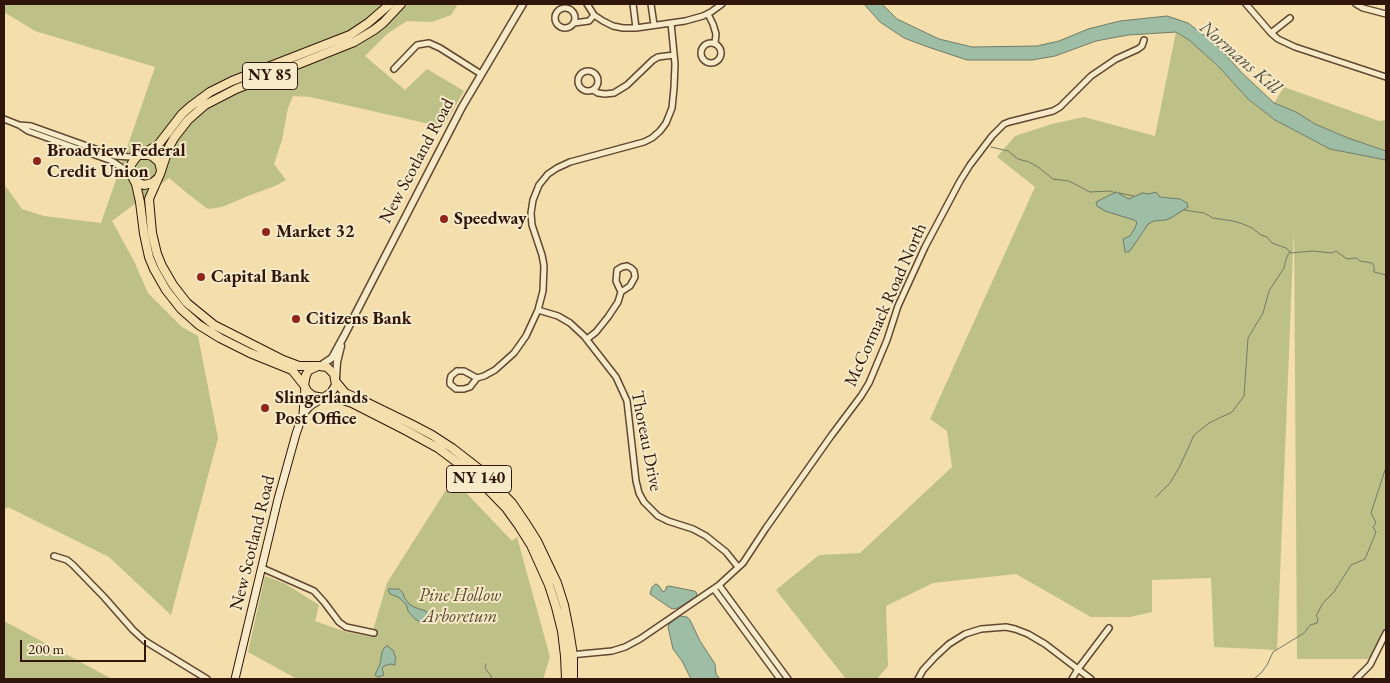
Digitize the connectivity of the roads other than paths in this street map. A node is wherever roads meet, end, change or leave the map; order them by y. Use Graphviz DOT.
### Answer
graph roads {
  1 [pos="390,4"];
  2 [pos="401,4"];
  3 [pos="522,4"];
  4 [pos="588,4"];
  5 [pos="633,4"];
  6 [pos="651,4"];
  7 [pos="722,4"];
  8 [pos="1246,4"];
  9 [pos="1356,4"];
  10 [pos="708,14"];
  11 [pos="1386,14"];
  12 [pos="594,15"];
  13 [pos="1290,18"];
  14 [pos="574,23"];
  15 [pos="671,23"];
  16 [pos="654,25"];
  17 [pos="636,28"];
  18 [pos="1270,33"];
  19 [pos="1144,40"];
  20 [pos="715,44"];
  21 [pos="674,55"];
  22 [pos="394,69"];
  23 [pos="481,74"];
  24 [pos="1386,77"];
  25 [pos="593,90"];
  26 [pos="4,118"];
  27 [pos="64,141"];
  28 [pos="138,155"];
  29 [pos="160,174"];
  30 [pos="134,179"];
  31 [pos="621,292"];
  32 [pos="538,310"];
  33 [pos="344,336"];
  34 [pos="587,339"];
  35 [pos="319,366"];
  36 [pos="477,378"];
  37 [pos="336,380"];
  38 [pos="304,386"];
  39 [pos="324,397"];
  40 [pos="303,414"];
  41 [pos="54,556"];
  42 [pos="738,567"];
  43 [pos="262,568"];
  44 [pos="719,586"];
  45 [pos="714,589"];
  46 [pos="1108,628"];
  47 [pos="752,630"];
  48 [pos="374,633"];
  49 [pos="1386,633"];
  50 [pos="747,634"];
  51 [pos="569,656"];
  52 [pos="1078,669"];
  53 [pos="783,678"];
  54 [pos="207,679"];
  55 [pos="236,679"];
  56 [pos="566,679"];
  57 [pos="573,679"];
  58 [pos="918,679"];
  59 [pos="1072,679"];
  60 [pos="1091,679"];
  61 [pos="1356,679"];
  1 -- 28 [label="main road, NY 85"];
  2 -- 29 [label="main road, NY 85"];
  3 -- 23 [label="street, New Scotland Road"];
  4 -- 12 [label="street"];
  5 -- 17 [label="street"];
  6 -- 16 [label="street"];
  7 -- 10 [label="street"];
  8 -- 18 [label="street"];
  9 -- 11 [label="street"];
  10 -- 15 [label="street"];
  10 -- 20 [label="street"];
  12 -- 14 [label="street"];
  12 -- 17 [label="street"];
  13 -- 18 [label="street"];
  14 -- 14 [label="street"];
  15 -- 16 [label="street"];
  15 -- 21 [label="street"];
  16 -- 17 [label="street"];
  18 -- 24 [label="street"];
  19 -- 42 [label="street, McCormack Road North"];
  20 -- 20 [label="street"];
  21 -- 25 [label="street"];
  21 -- 32 [label="street"];
  22 -- 23 [label="street"];
  23 -- 33 [label="street, New Scotland Road"];
  25 -- 25 [label="street"];
  26 -- 27 [label="street"];
  27 -- 28 [label="street"];
  27 -- 30 [label="street"];
  28 -- 29 [label="main road"];
  28 -- 30 [label="main road"];
  29 -- 30 [label="main road"];
  29 -- 35 [label="main road, NY 85"];
  30 -- 38 [label="main road"];
  31 -- 31 [label="street"];
  31 -- 34 [label="street"];
  32 -- 34 [label="street, Thoreau Drive"];
  32 -- 36 [label="street"];
  33 -- 35 [label="street, New Scotland Road"];
  33 -- 37 [label="street, New Scotland Road"];
  34 -- 42 [label="street, Thoreau Drive"];
  35 -- 37 [label="main road"];
  35 -- 38 [label="main road"];
  36 -- 36 [label="street"];
  37 -- 39 [label="main road"];
  37 -- 51 [label="main road, NY 140"];
  38 -- 39 [label="main road"];
  38 -- 40 [label="main road, New Scotland Road"];
  39 -- 40 [label="main road"];
  39 -- 51 [label="main road, NY 140"];
  40 -- 43 [label="main road, New Scotland Road"];
  41 -- 54 [label="street"];
  42 -- 44 [label="street, McCormack Road North"];
  43 -- 48 [label="street"];
  43 -- 55 [label="main road, New Scotland Road"];
  44 -- 45 [label="street, McCormack Road North"];
  44 -- 47 [label="street"];
  45 -- 50 [label="street"];
  45 -- 51 [label="street, McCormack Road North"];
  46 -- 52 [label="street"];
  47 -- 50 [label="street"];
  47 -- 53 [label="street"];
  49 -- 61 [label="street"];
  50 -- 53 [label="street"];
  51 -- 56 [label="main road, NY 140"];
  51 -- 57 [label="main road, NY 140"];
  52 -- 58 [label="street"];
  52 -- 59 [label="street"];
  52 -- 60 [label="street"];
}
